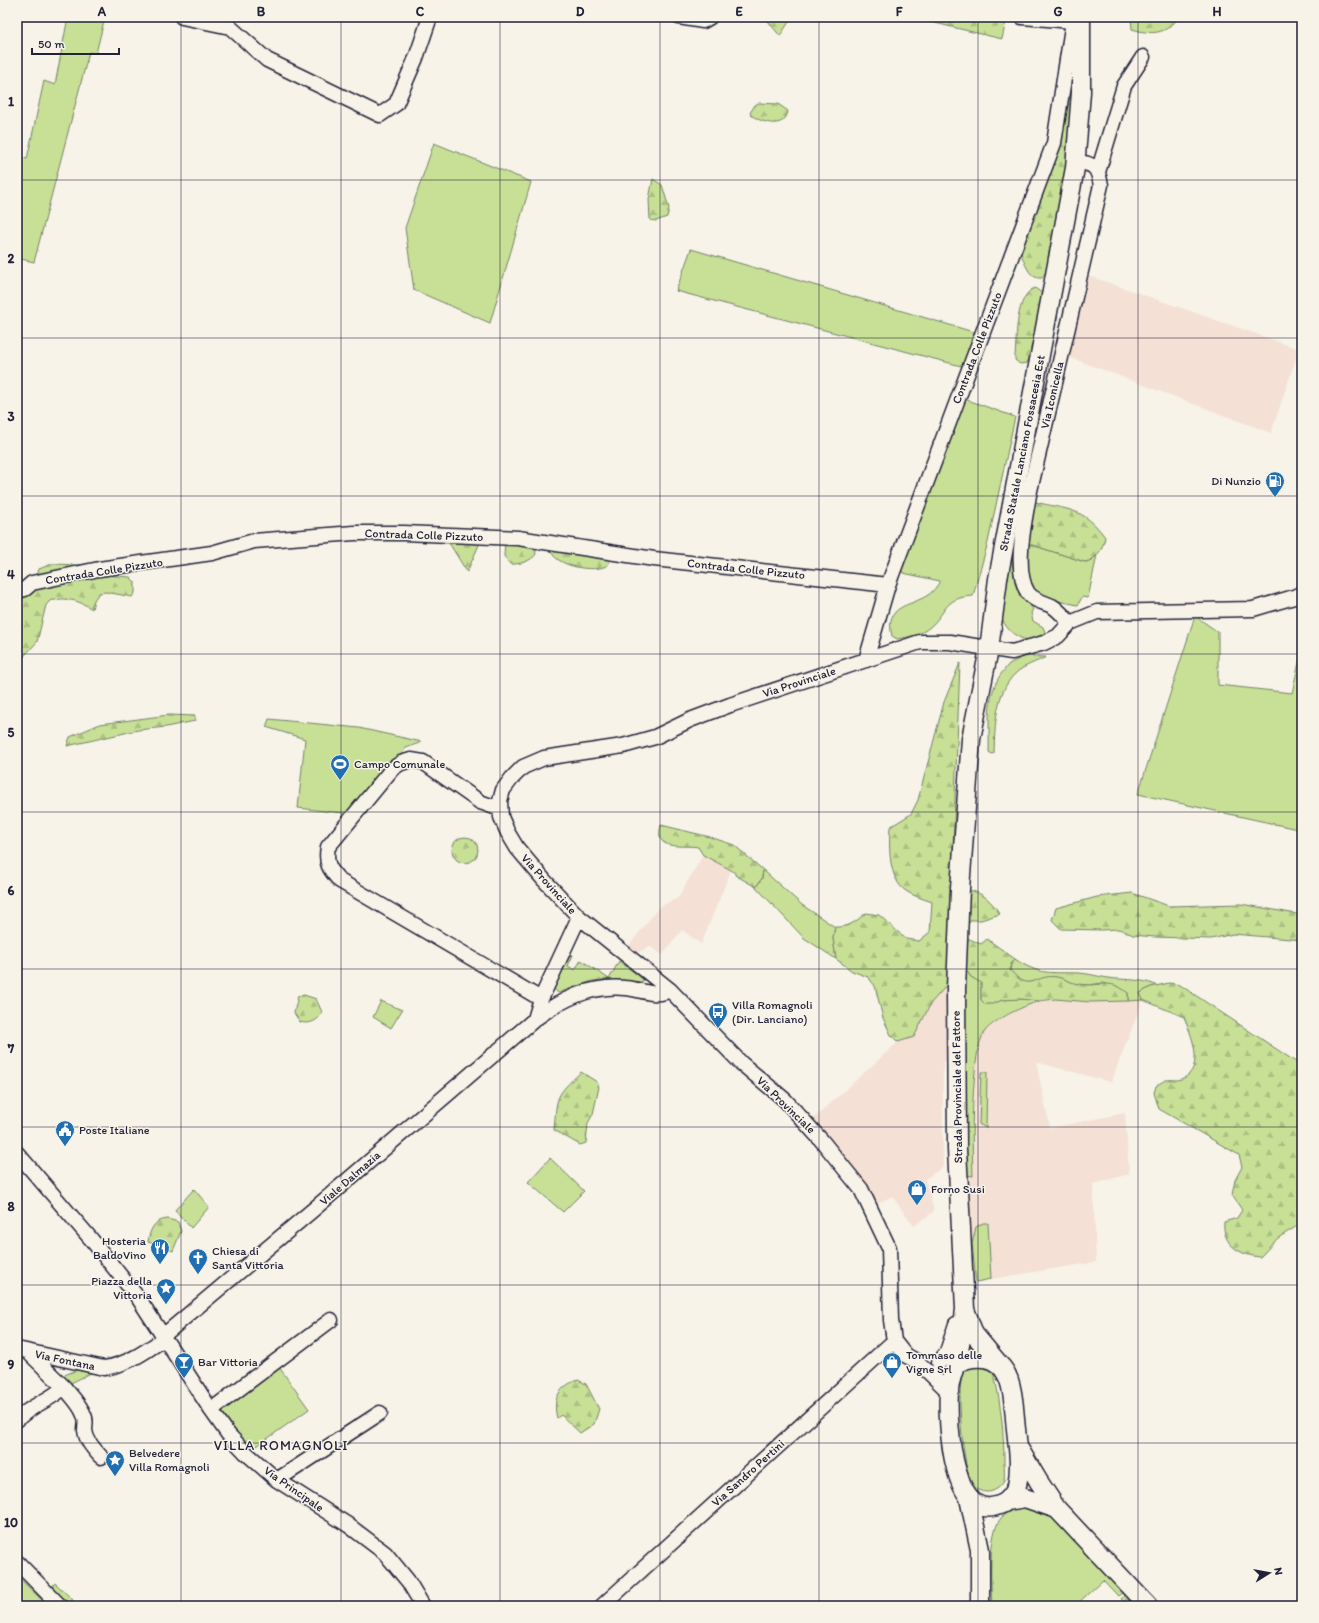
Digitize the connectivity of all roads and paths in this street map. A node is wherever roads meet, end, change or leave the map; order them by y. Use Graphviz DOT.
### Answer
graph roads {
  1 [pos="182,17"];
  2 [pos="430,17"];
  3 [pos="679,17"];
  4 [pos="710,17"];
  5 [pos="1022,17"];
  6 [pos="1079,20"];
  7 [pos="233,22"];
  8 [pos="1143,57"];
  9 [pos="1076,161"];
  10 [pos="1098,172"];
  11 [pos="888,585"];
  12 [pos="17,591"];
  13 [pos="1299,598"];
  14 [pos="1070,623"];
  15 [pos="989,649"];
  16 [pos="866,660"];
  17 [pos="500,809"];
  18 [pos="960,889"];
  19 [pos="579,916"];
  20 [pos="670,990"];
  21 [pos="541,999"];
  22 [pos="535,1019"];
  23 [pos="17,1153"];
  24 [pos="964,1289"];
  25 [pos="965,1309"];
  26 [pos="331,1320"];
  27 [pos="165,1337"];
  28 [pos="894,1341"];
  29 [pos="23,1351"];
  30 [pos="918,1362"];
  31 [pos="947,1363"];
  32 [pos="1002,1367"];
  33 [pos="64,1387"];
  34 [pos="949,1392"];
  35 [pos="211,1410"];
  36 [pos="380,1413"];
  37 [pos="17,1420"];
  38 [pos="1017,1445"];
  39 [pos="101,1457"];
  40 [pos="278,1480"];
  41 [pos="969,1498"];
  42 [pos="1001,1504"];
  43 [pos="1057,1509"];
  44 [pos="980,1550"];
  45 [pos="17,1562"];
  46 [pos="60,1606"];
  47 [pos="423,1606"];
  48 [pos="602,1606"];
  49 [pos="980,1606"];
  50 [pos="1148,1606"];
  1 -- 7 [label="street"];
  2 -- 7 [label="street"];
  3 -- 4 [label="street"];
  5 -- 6 [label="street"];
  6 -- 9 [label="main road, Strada Statale Lanciano Fossacesia Est"];
  6 -- 11 [label="street, Contrada Colle Pizzuto"];
  8 -- 10 [label="street"];
  9 -- 10 [label="street"];
  9 -- 15 [label="main road, Strada Statale Lanciano Fossacesia Est"];
  10 -- 14 [label="street, Via Iconicella"];
  11 -- 12 [label="street, Contrada Colle Pizzuto"];
  11 -- 16 [label="street"];
  13 -- 14 [label="street"];
  14 -- 15 [label="street, Via Provinciale"];
  15 -- 16 [label="street, Via Provinciale"];
  15 -- 18 [label="main road, Strada Statale Lanciano Fossacesia Est"];
  16 -- 17 [label="street, Via Provinciale"];
  17 -- 19 [label="street, Via Provinciale"];
  17 -- 21 [label="street"];
  18 -- 24 [label="main road, Strada Provinciale del Fattore"];
  19 -- 20 [label="street, Via Provinciale"];
  19 -- 21 [label="street"];
  20 -- 22 [label="street, Viale Dalmazia"];
  20 -- 28 [label="street, Via Provinciale"];
  21 -- 22 [label="street"];
  22 -- 27 [label="street, Viale Dalmazia"];
  23 -- 27 [label="street, Via Principale"];
  24 -- 25 [label="main road, Strada Provinciale del Fattore"];
  24 -- 31 [label="street"];
  25 -- 31 [label="main road, Strada Provinciale del Fattore"];
  25 -- 32 [label="main road, Strada Provinciale del Fattore"];
  26 -- 35 [label="street"];
  27 -- 29 [label="street, Via Fontana"];
  27 -- 35 [label="street, Via Principale"];
  28 -- 30 [label="street"];
  28 -- 48 [label="street, Via Sandro Pertini"];
  29 -- 33 [label="street, Via Fontana"];
  30 -- 31 [label="street"];
  30 -- 34 [label="street"];
  31 -- 32 [label="main road"];
  31 -- 34 [label="main road, Strada Provinciale del Fattore"];
  32 -- 38 [label="main road, Strada Provinciale del Fattore"];
  33 -- 37 [label="street"];
  33 -- 39 [label="street, Via Fontana"];
  34 -- 41 [label="main road, Strada Provinciale del Fattore"];
  35 -- 40 [label="street, Via Principale"];
  36 -- 40 [label="street"];
  38 -- 42 [label="main road, Strada Provinciale del Fattore"];
  38 -- 43 [label="main road"];
  40 -- 47 [label="street, Via Principale"];
  41 -- 42 [label="main road"];
  41 -- 44 [label="main road"];
  42 -- 43 [label="main road"];
  42 -- 44 [label="main road"];
  43 -- 50 [label="main road"];
  44 -- 49 [label="main road"];
  45 -- 46 [label="street"];
}
